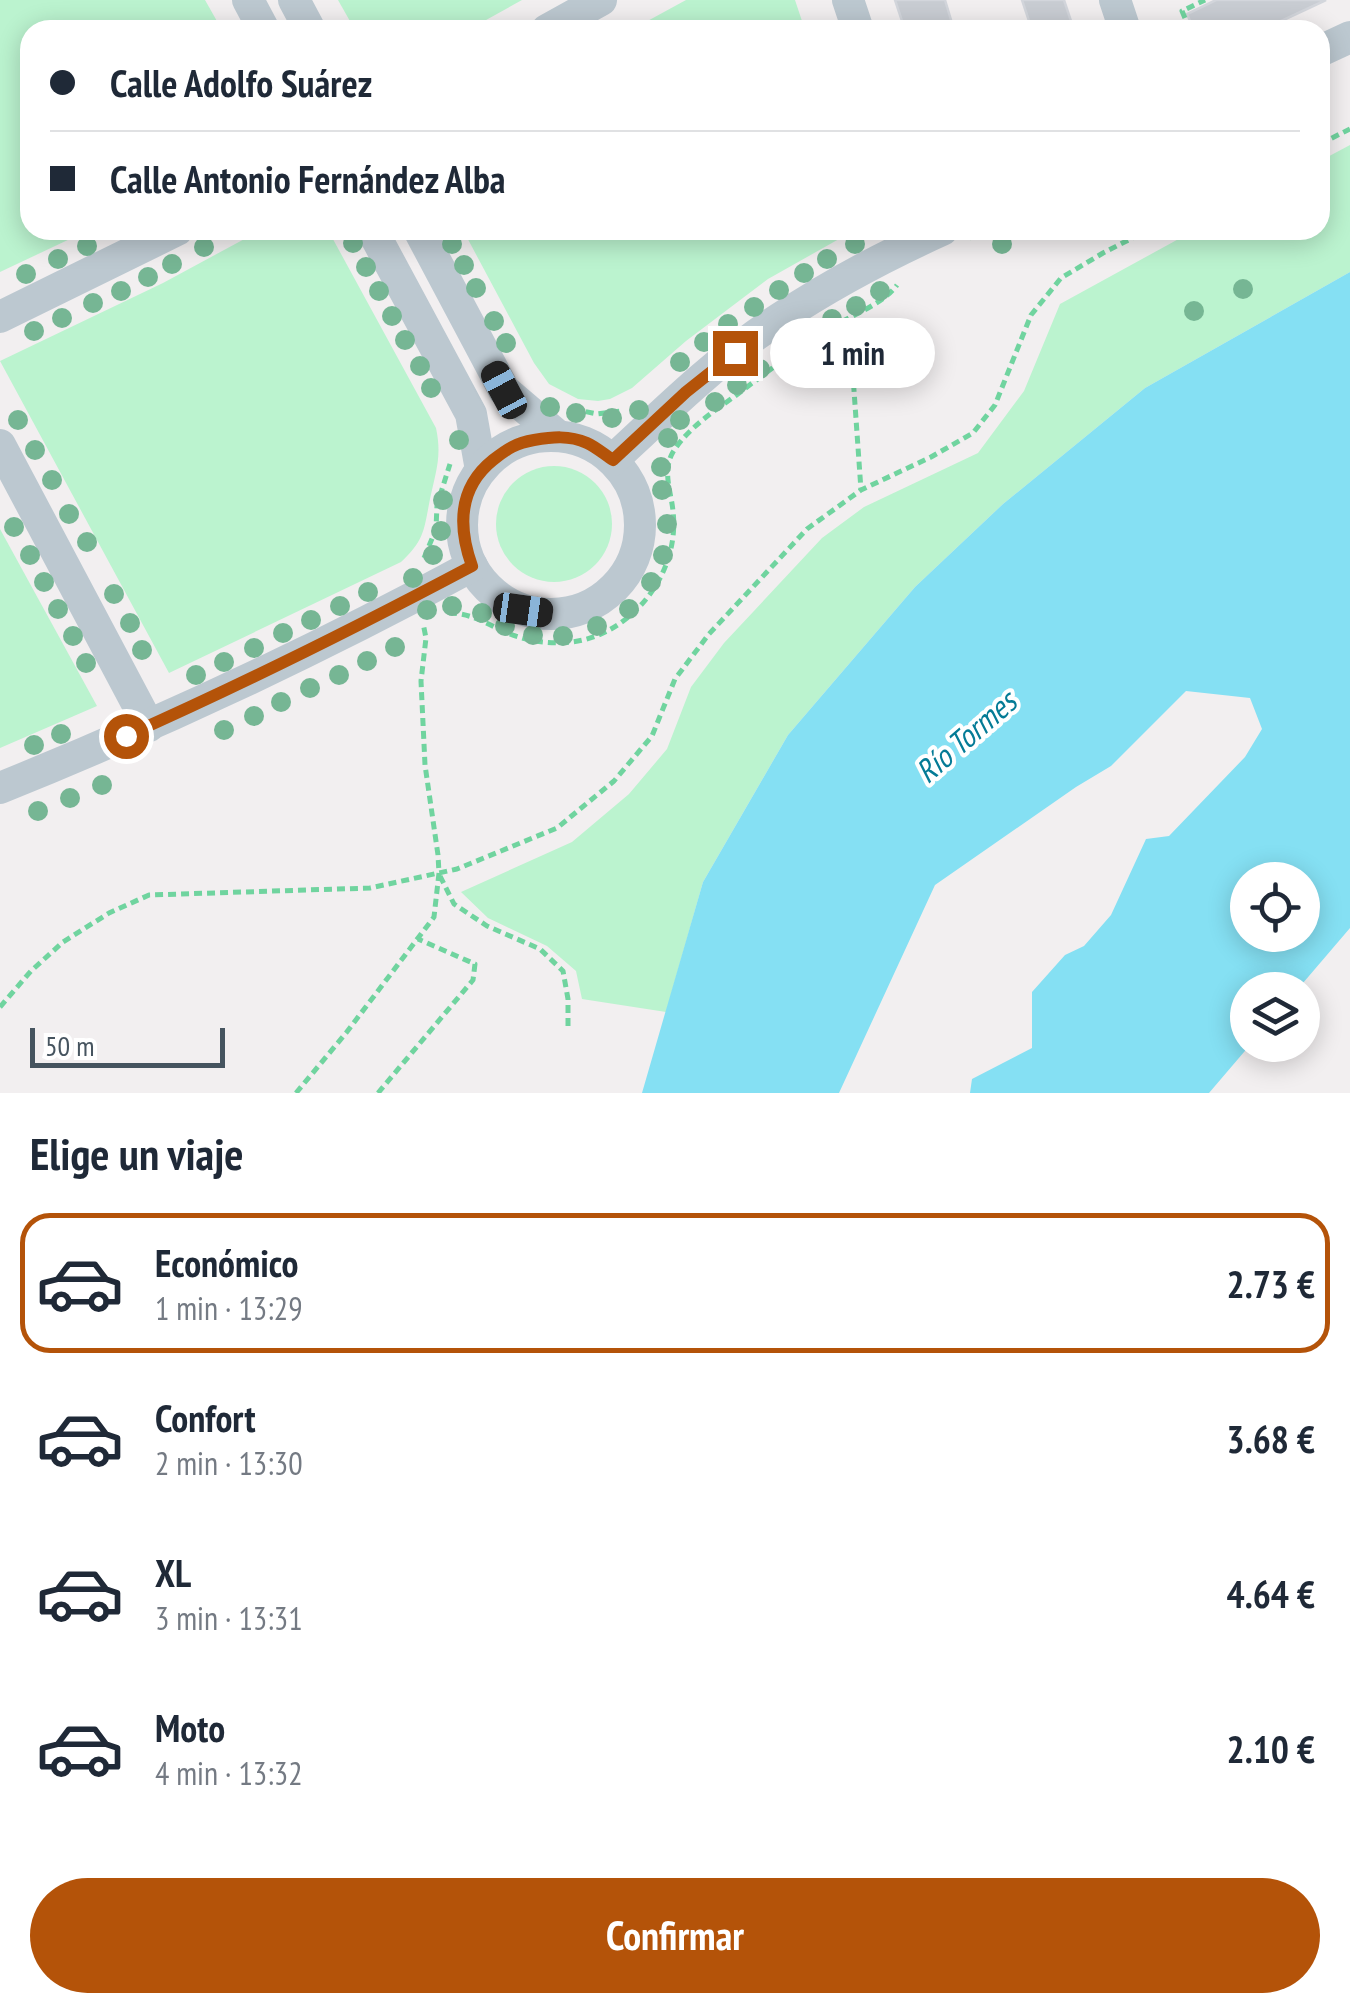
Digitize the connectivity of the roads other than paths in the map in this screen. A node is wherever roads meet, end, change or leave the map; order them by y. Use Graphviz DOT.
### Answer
graph roads {
  1 [pos="601,0"];
  2 [pos="565,20"];
  3 [pos="156,240"];
  4 [pos="377,240"];
  5 [pos="424,240"];
  6 [pos="917,240"];
  7 [pos="0,316"];
  8 [pos="562,422"];
  9 [pos="0,445"];
  10 [pos="613,460"];
  11 [pos="467,464"];
  12 [pos="472,566"];
  13 [pos="149,726"];
  14 [pos="0,788"];
  1 -- 2 [label="street"];
  3 -- 7 [label="street"];
  4 -- 11 [label="street"];
  5 -- 8 [label="street"];
  6 -- 10 [label="street"];
  8 -- 10 [label="street"];
  8 -- 11 [label="street"];
  9 -- 13 [label="street"];
  10 -- 12 [label="street"];
  11 -- 12 [label="street"];
  12 -- 13 [label="street"];
  13 -- 14 [label="street"];
}
